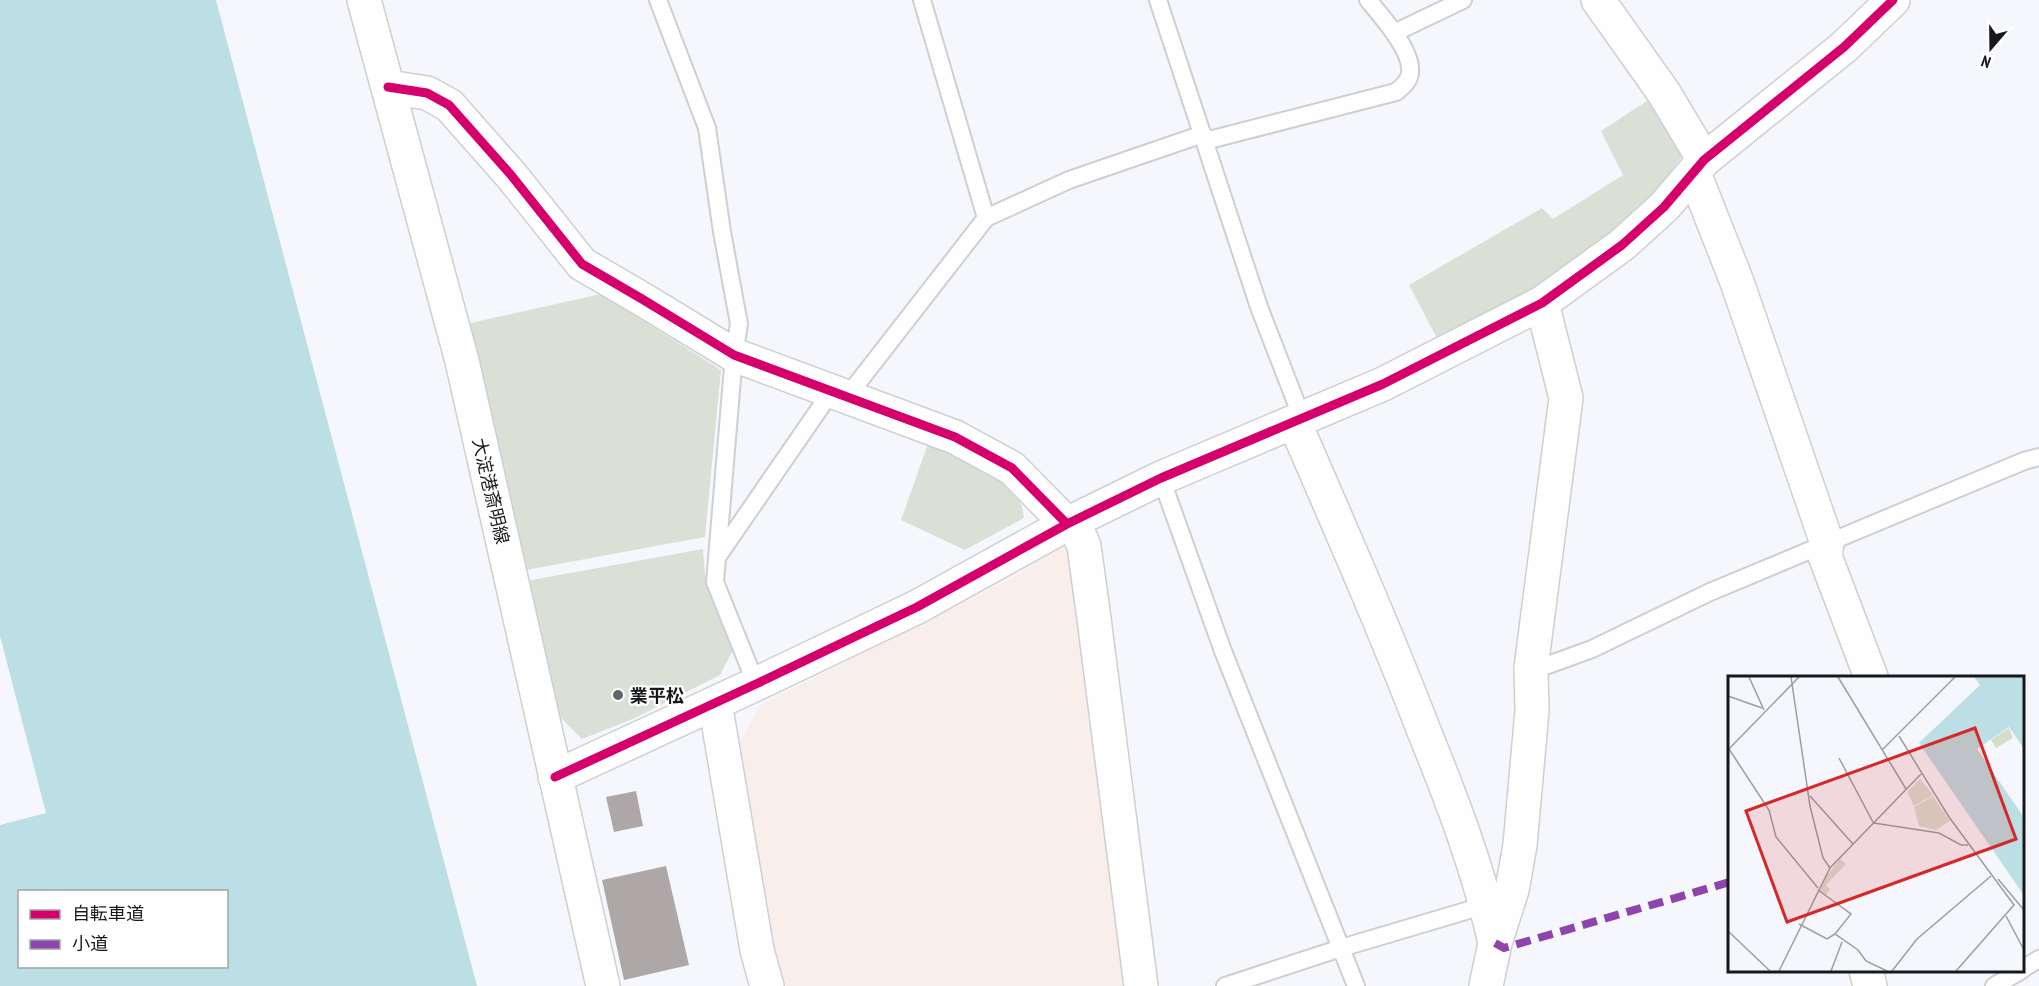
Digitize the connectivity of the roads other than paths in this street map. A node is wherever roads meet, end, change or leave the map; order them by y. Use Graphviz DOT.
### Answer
graph roads {
  1 [pos="364,0"];
  2 [pos="658,0"];
  3 [pos="922,0"];
  4 [pos="1158,0"];
  5 [pos="1368,0"];
  6 [pos="1463,0"];
  7 [pos="1598,0"];
  8 [pos="1893,0"];
  9 [pos="1394,33"];
  10 [pos="388,87"];
  11 [pos="1204,138"];
  12 [pos="1699,166"];
  13 [pos="986,218"];
  14 [pos="1542,303"];
  15 [pos="734,355"];
  16 [pos="838,395"];
  17 [pos="1297,421"];
  18 [pos="2039,457"];
  19 [pos="1161,478"];
  20 [pos="1070,523"];
  21 [pos="1827,543"];
  22 [pos="718,556"];
  23 [pos="1531,668"];
  24 [pos="1871,676"];
  25 [pos="756,684"];
  26 [pos="716,703"];
  27 [pos="555,777"];
  28 [pos="1486,905"];
  29 [pos="1495,943"];
  30 [pos="1341,948"];
  31 [pos="2039,959"];
  32 [pos="2024,968"];
  33 [pos="1866,971"];
  34 [pos="2019,971"];
  35 [pos="603,986"];
  36 [pos="767,986"];
  37 [pos="1141,986"];
  38 [pos="1226,986"];
  39 [pos="1356,986"];
  40 [pos="1486,986"];
  41 [pos="1870,986"];
  42 [pos="1994,986"];
  1 -- 10 [label="street, 大淀港斎明線"];
  2 -- 15 [label="lane"];
  3 -- 13 [label="lane"];
  4 -- 11 [label="lane"];
  5 -- 9 [label="lane"];
  6 -- 9 [label="lane"];
  7 -- 12 [label="street"];
  8 -- 12 [label="street"];
  9 -- 11 [label="lane"];
  10 -- 15 [label="street"];
  10 -- 27 [label="street, 大淀港斎明線"];
  11 -- 13 [label="lane"];
  11 -- 17 [label="lane"];
  12 -- 14 [label="street"];
  12 -- 21 [label="street"];
  13 -- 16 [label="lane"];
  14 -- 17 [label="street"];
  14 -- 23 [label="street"];
  15 -- 16 [label="street"];
  15 -- 22 [label="lane"];
  16 -- 20 [label="street"];
  16 -- 22 [label="lane"];
  17 -- 19 [label="street"];
  17 -- 28 [label="street"];
  18 -- 21 [label="lane"];
  19 -- 20 [label="street"];
  19 -- 30 [label="lane"];
  20 -- 25 [label="street"];
  20 -- 37 [label="street"];
  21 -- 23 [label="lane"];
  21 -- 24 [label="street"];
  22 -- 25 [label="lane"];
  23 -- 29 [label="street"];
  25 -- 26 [label="street"];
  26 -- 27 [label="street"];
  26 -- 36 [label="street"];
  27 -- 35 [label="street, 大淀港斎明線"];
  28 -- 29 [label="street"];
  28 -- 30 [label="lane"];
  29 -- 40 [label="street"];
  30 -- 38 [label="lane"];
  30 -- 39 [label="lane"];
  31 -- 32 [label="lane"];
  33 -- 41 [label="street"];
  34 -- 42 [label="lane"];
}
